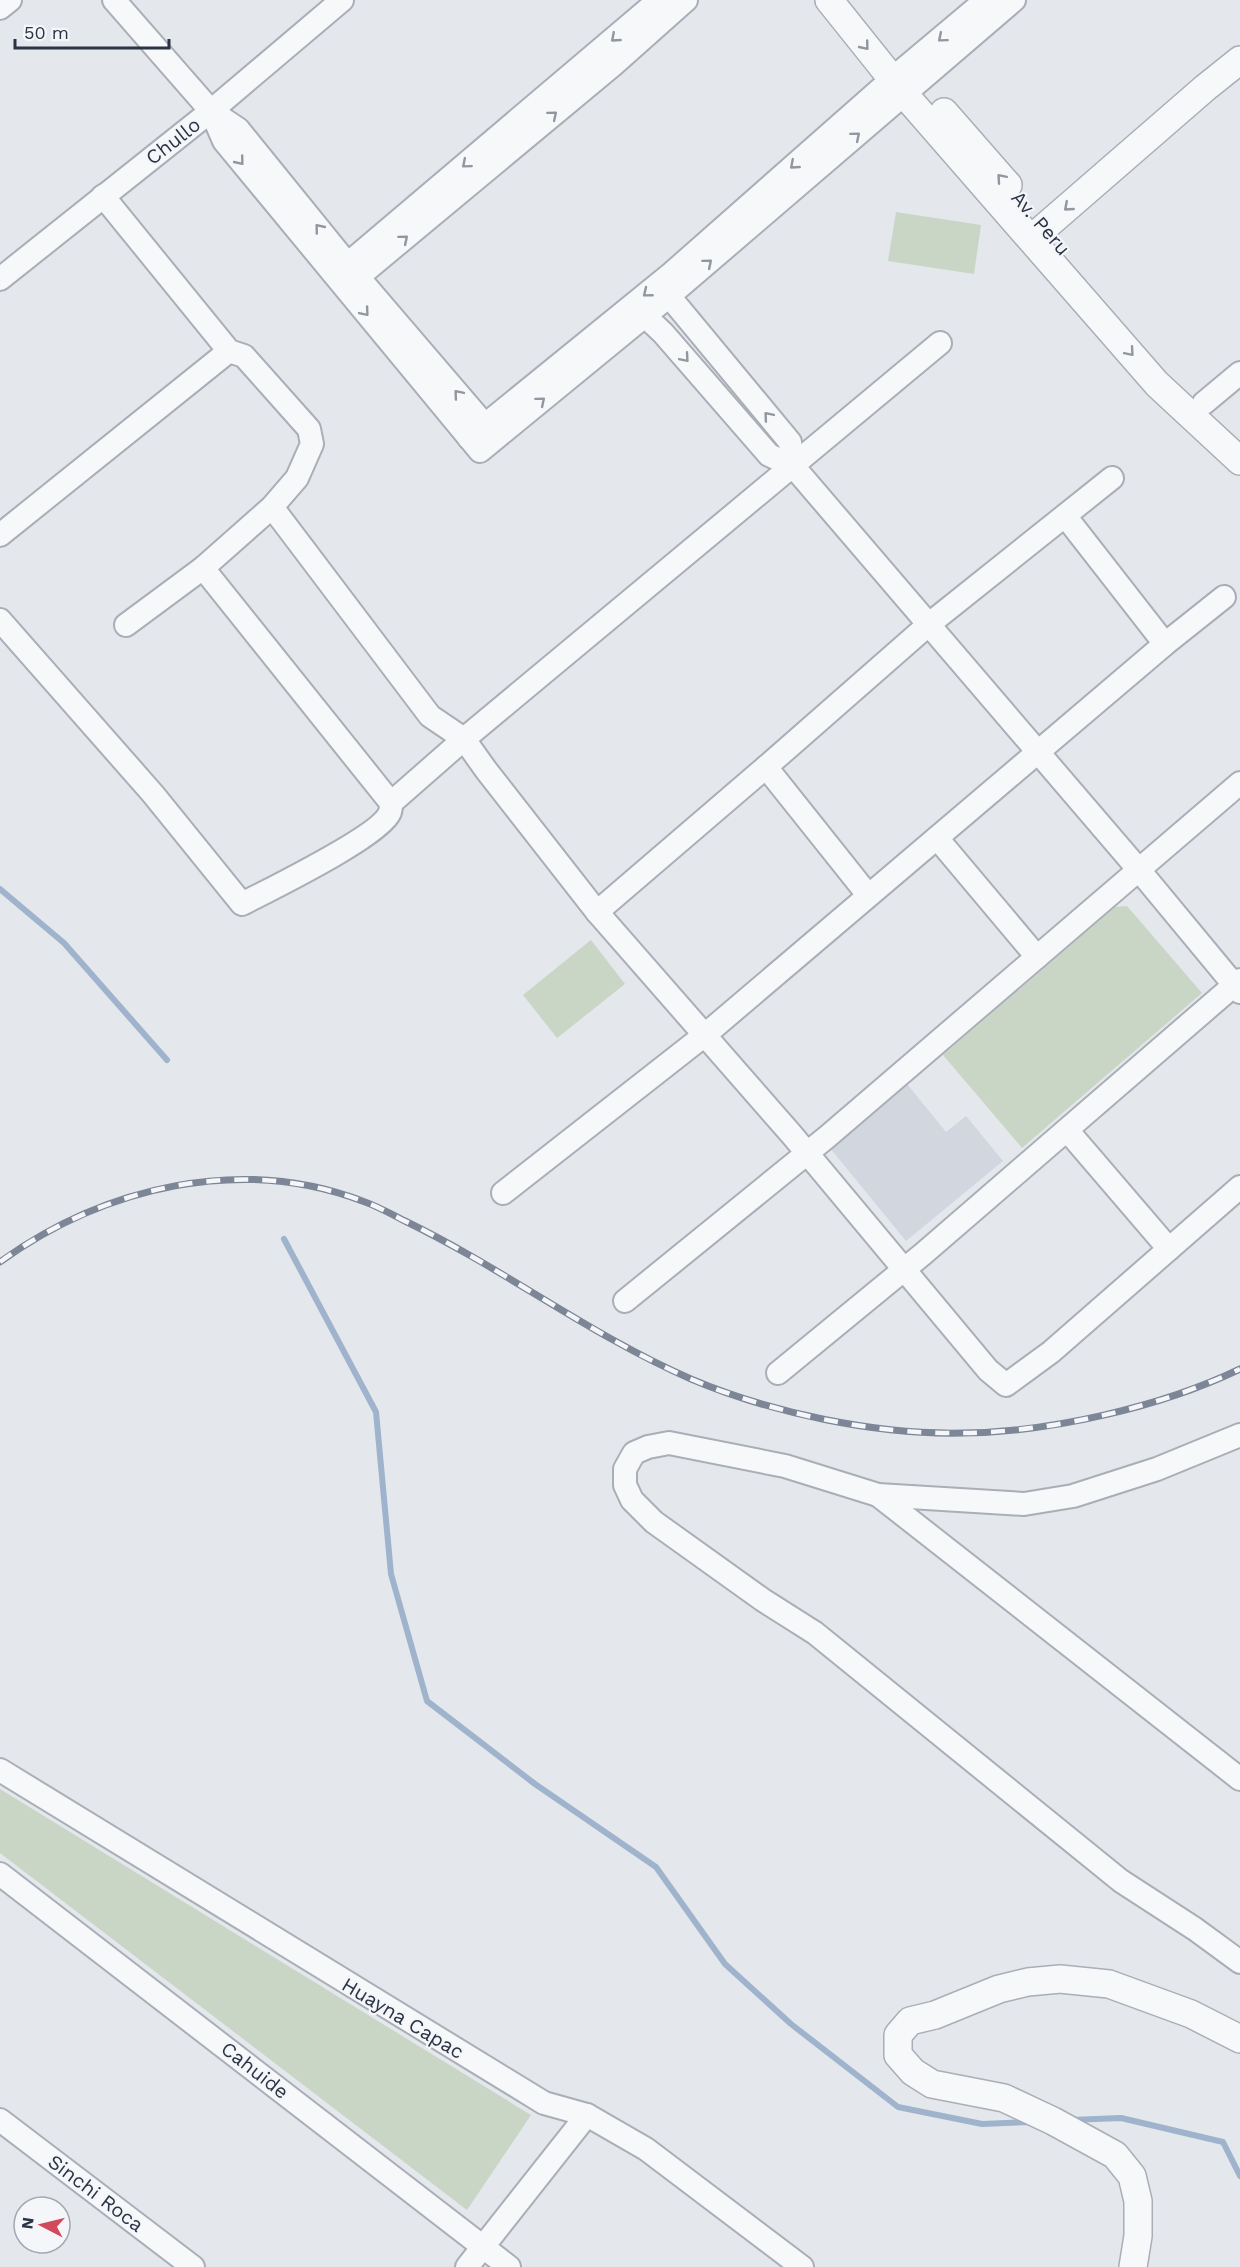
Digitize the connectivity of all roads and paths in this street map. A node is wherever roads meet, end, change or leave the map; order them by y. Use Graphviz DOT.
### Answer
graph roads {
  1 [pos="10,0"];
  2 [pos="114,0"];
  3 [pos="342,0"];
  4 [pos="659,0"];
  5 [pos="686,0"];
  6 [pos="829,0"];
  7 [pos="852,0"];
  8 [pos="986,0"];
  9 [pos="1014,0"];
  10 [pos="0,8"];
  11 [pos="1240,60"];
  12 [pos="905,81"];
  13 [pos="1240,83"];
  14 [pos="211,111"];
  15 [pos="103,196"];
  16 [pos="1044,240"];
  17 [pos="347,272"];
  18 [pos="0,279"];
  19 [pos="669,296"];
  20 [pos="645,316"];
  21 [pos="940,343"];
  22 [pos="229,351"];
  23 [pos="1240,373"];
  24 [pos="1204,403"];
  25 [pos="484,434"];
  26 [pos="1240,437"];
  27 [pos="1240,461"];
  28 [pos="793,466"];
  29 [pos="1112,478"];
  30 [pos="272,507"];
  31 [pos="1066,517"];
  32 [pos="0,535"];
  33 [pos="203,568"];
  34 [pos="1224,597"];
  35 [pos="0,620"];
  36 [pos="126,625"];
  37 [pos="928,625"];
  38 [pos="1165,644"];
  39 [pos="464,739"];
  40 [pos="1038,753"];
  41 [pos="766,767"];
  42 [pos="1240,783"];
  43 [pos="391,803"];
  44 [pos="937,838"];
  45 [pos="1138,870"];
  46 [pos="868,895"];
  47 [pos="597,912"];
  48 [pos="1037,957"];
  49 [pos="1238,985"];
  50 [pos="706,1034"];
  51 [pos="1067,1130"];
  52 [pos="808,1153"];
  53 [pos="1240,1187"];
  54 [pos="503,1193"];
  55 [pos="1169,1249"];
  56 [pos="904,1271"];
  57 [pos="625,1301"];
  58 [pos="778,1373"];
  59 [pos="1240,1434"];
  60 [pos="878,1495"];
  61 [pos="0,1770"];
  62 [pos="1240,1779"];
  63 [pos="0,1874"];
  64 [pos="1240,1962"];
  65 [pos="1240,2039"];
  66 [pos="587,2115"];
  67 [pos="0,2120"];
  68 [pos="483,2246"];
  69 [pos="193,2267"];
  70 [pos="467,2267"];
  71 [pos="509,2267"];
  72 [pos="802,2267"];
  73 [pos="1133,2267"];
  1 -- 10 [label="street"];
  2 -- 14 [label="street"];
  3 -- 14 [label="street, Chullo"];
  4 -- 17 [label="street, one-way"];
  17 -- 5 [label="street, one-way"];
  6 -- 12 [label="street, one-way"];
  7 -- 12 [label="street, Av. Peru"];
  8 -- 12 [label="street, one-way"];
  9 -- 12 [label="street"];
  11 -- 16 [label="street, one-way"];
  12 -- 16 [label="street, Av. Peru"];
  19 -- 12 [label="street, one-way"];
  12 -- 25 [label="street, one-way"];
  13 -- 16 [label="street"];
  14 -- 15 [label="street, Chullo"];
  14 -- 17 [label="street"];
  15 -- 18 [label="street, Chullo"];
  15 -- 22 [label="street"];
  16 -- 24 [label="street, Av. Peru"];
  16 -- 27 [label="street, one-way"];
  17 -- 25 [label="street"];
  19 -- 20 [label="street"];
  28 -- 19 [label="street, one-way"];
  25 -- 20 [label="street, one-way"];
  20 -- 28 [label="street, one-way"];
  21 -- 28 [label="street"];
  22 -- 30 [label="street"];
  22 -- 32 [label="street"];
  23 -- 24 [label="street"];
  24 -- 26 [label="street, Av. Peru"];
  28 -- 37 [label="street"];
  28 -- 39 [label="street"];
  29 -- 31 [label="street"];
  30 -- 33 [label="street"];
  30 -- 39 [label="street"];
  31 -- 37 [label="street"];
  31 -- 38 [label="street"];
  33 -- 36 [label="street"];
  33 -- 43 [label="street"];
  34 -- 38 [label="street"];
  35 -- 43 [label="street"];
  37 -- 40 [label="street"];
  37 -- 41 [label="street"];
  38 -- 40 [label="street"];
  39 -- 43 [label="street"];
  39 -- 47 [label="street"];
  40 -- 44 [label="street"];
  40 -- 45 [label="street"];
  41 -- 46 [label="street"];
  41 -- 47 [label="street"];
  42 -- 45 [label="street"];
  44 -- 46 [label="street"];
  44 -- 48 [label="street"];
  45 -- 48 [label="street"];
  45 -- 49 [label="street"];
  46 -- 50 [label="street"];
  47 -- 50 [label="street"];
  48 -- 52 [label="street"];
  49 -- 51 [label="street"];
  50 -- 52 [label="street"];
  50 -- 54 [label="street"];
  51 -- 55 [label="street"];
  51 -- 56 [label="street"];
  52 -- 56 [label="street"];
  52 -- 57 [label="street"];
  53 -- 55 [label="street"];
  55 -- 56 [label="street"];
  56 -- 58 [label="street"];
  59 -- 60 [label="street"];
  60 -- 62 [label="street"];
  60 -- 64 [label="street"];
  61 -- 66 [label="street, Huayna Capac"];
  63 -- 68 [label="street, Cahuide"];
  65 -- 73 [label="street"];
  66 -- 68 [label="street"];
  66 -- 72 [label="street, Huayna Capac"];
  67 -- 69 [label="street, Sinchi Roca"];
  68 -- 70 [label="street"];
  68 -- 71 [label="street, Cahuide"];
}
